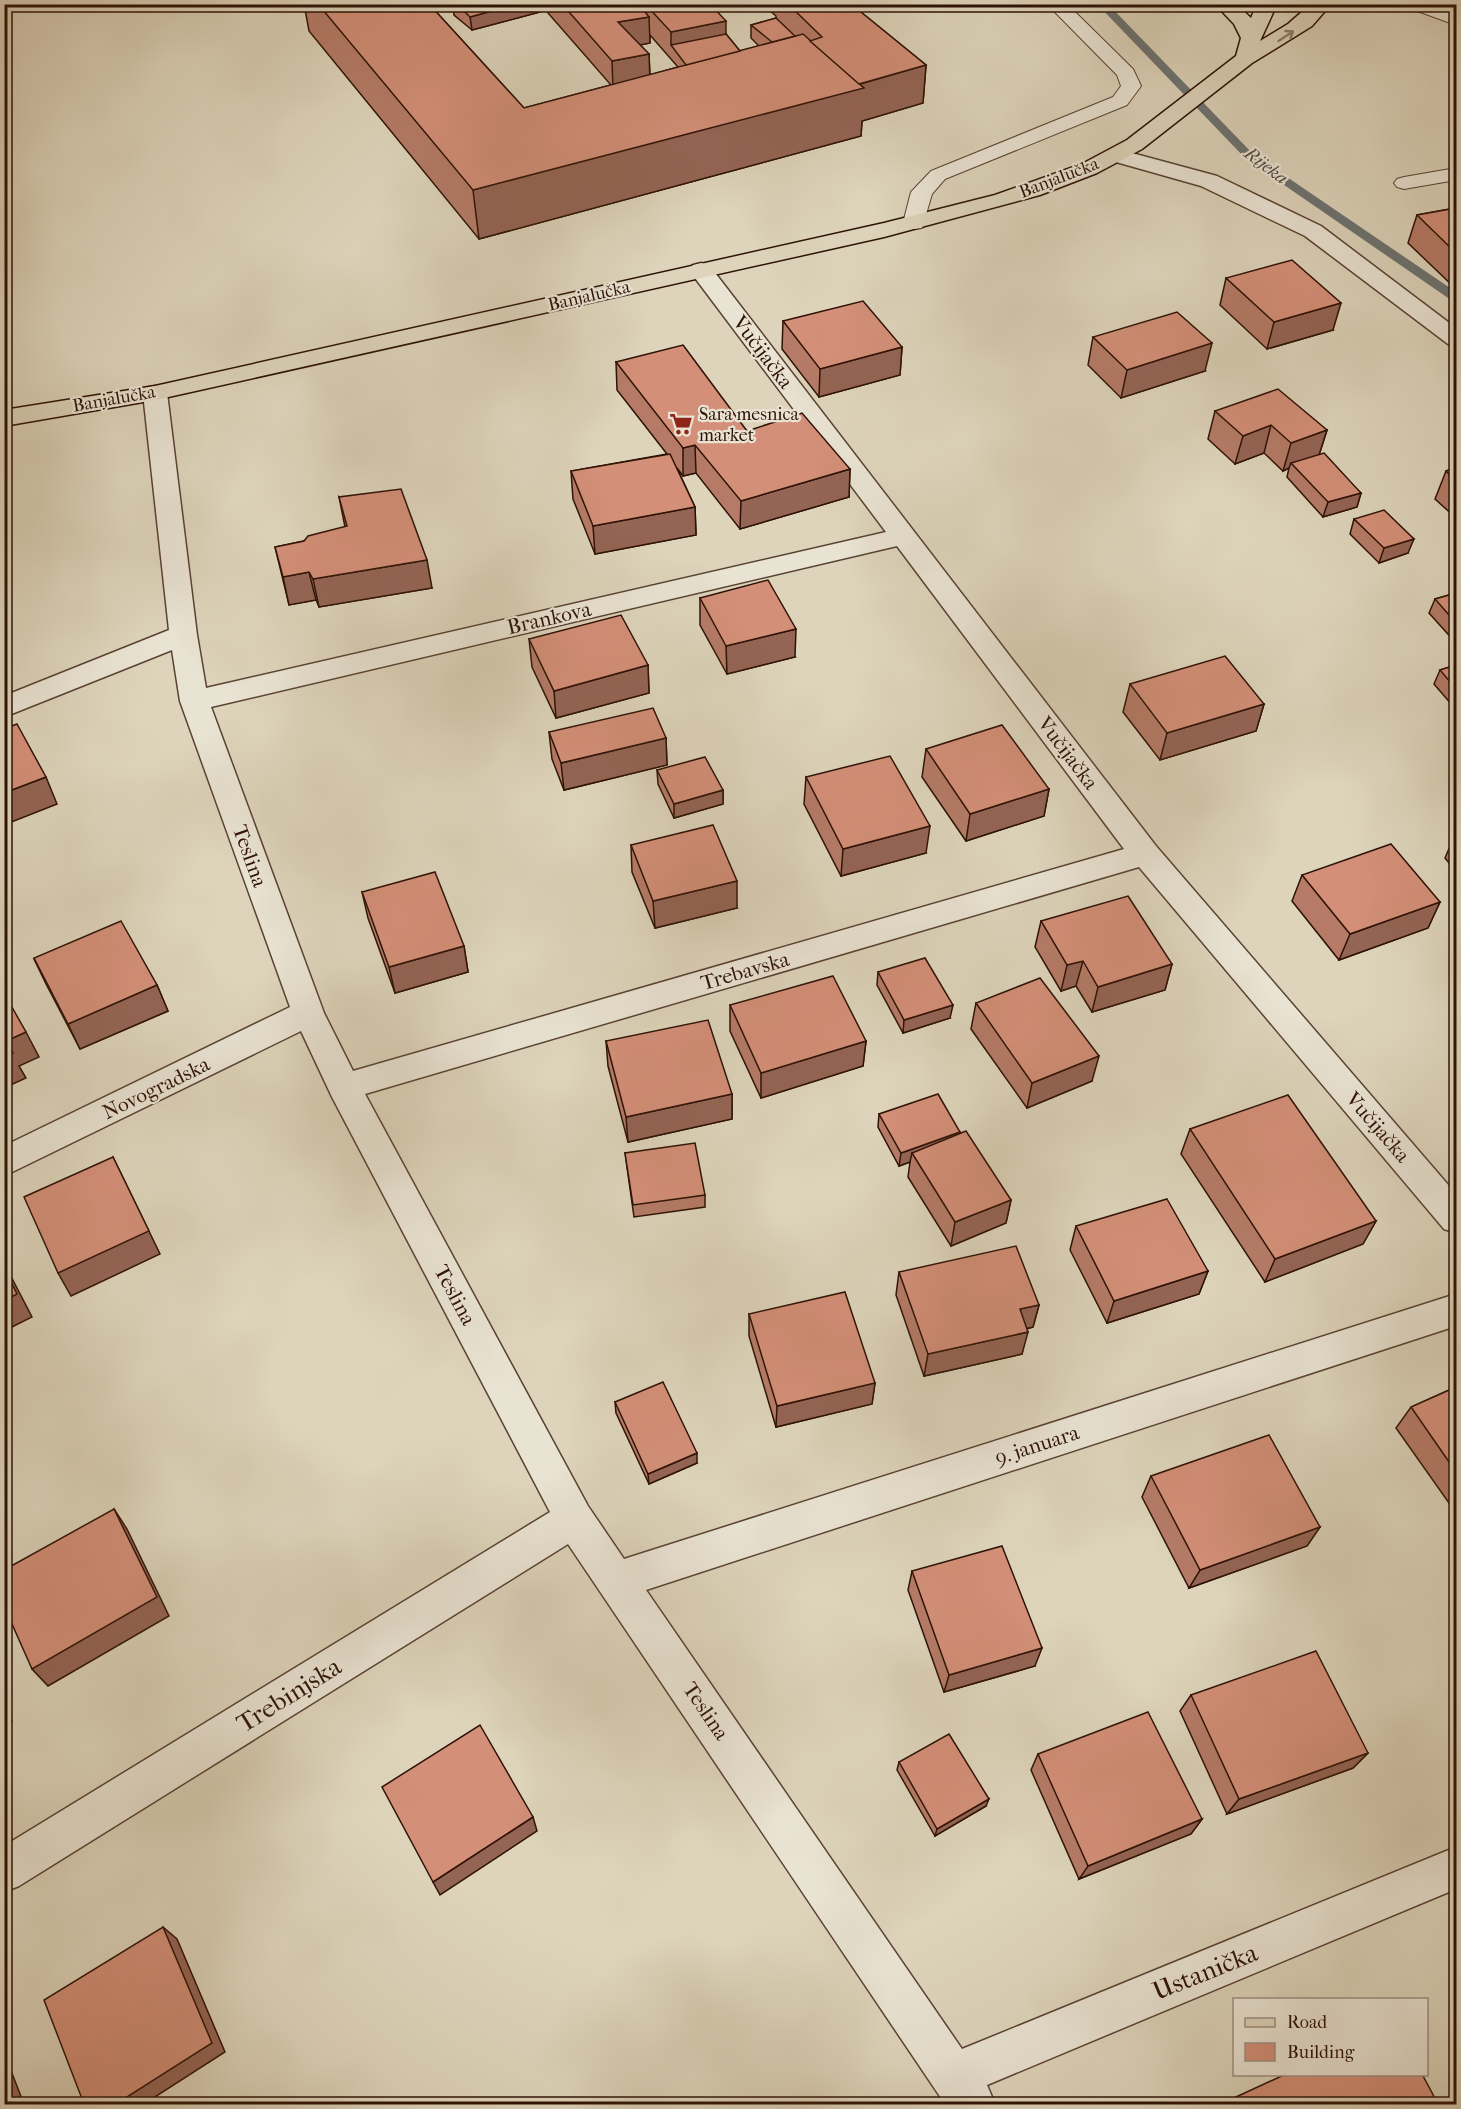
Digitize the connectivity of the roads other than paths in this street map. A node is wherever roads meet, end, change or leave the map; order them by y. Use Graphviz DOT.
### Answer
graph roads {
  1 [pos="1056,4"];
  2 [pos="1224,4"];
  3 [pos="1267,4"];
  4 [pos="1343,4"];
  5 [pos="1416,4"];
  6 [pos="1320,8"];
  7 [pos="1456,19"];
  8 [pos="1251,38"];
  9 [pos="1241,62"];
  10 [pos="1117,155"];
  11 [pos="1456,174"];
  12 [pos="1404,183"];
  13 [pos="914,223"];
  14 [pos="701,270"];
  15 [pos="1456,339"];
  16 [pos="155,393"];
  17 [pos="4,418"];
  18 [pos="904,536"];
  19 [pos="183,635"];
  20 [pos="194,701"];
  21 [pos="4,707"];
  22 [pos="1145,855"];
  23 [pos="308,1013"];
  24 [pos="344,1087"];
  25 [pos="4,1162"];
  26 [pos="1456,1218"];
  27 [pos="1456,1311"];
  28 [pos="574,1519"];
  29 [pos="618,1580"];
  30 [pos="1456,1868"];
  31 [pos="4,1871"];
  32 [pos="963,2090"];
  1 -- 13 [label="lane"];
  2 -- 8 [label="main road"];
  3 -- 8 [label="main road"];
  4 -- 6 [label="main road"];
  5 -- 7 [label="lane"];
  9 -- 6 [label="main road, Banjalučka, one-way"];
  8 -- 9 [label="main road"];
  9 -- 10 [label="main road, Banjalučka"];
  10 -- 13 [label="main road, Banjalučka"];
  10 -- 15 [label="street"];
  11 -- 12 [label="lane"];
  13 -- 14 [label="main road, Banjalučka"];
  14 -- 16 [label="main road, Banjalučka"];
  14 -- 18 [label="street, Vučijačka"];
  16 -- 17 [label="main road, Banjalučka"];
  16 -- 19 [label="street, Teslina"];
  18 -- 20 [label="street, Brankova"];
  18 -- 22 [label="street, Vučijačka"];
  19 -- 20 [label="street, Teslina"];
  19 -- 21 [label="street"];
  20 -- 23 [label="street, Teslina"];
  22 -- 24 [label="street, Trebavska"];
  22 -- 26 [label="street, Vučijačka"];
  23 -- 24 [label="street, Teslina"];
  23 -- 25 [label="street, Novogradska"];
  24 -- 28 [label="street, Teslina"];
  27 -- 29 [label="street, 9. januara"];
  28 -- 29 [label="street, Teslina"];
  28 -- 31 [label="street, Trebinjska"];
  29 -- 32 [label="street, Teslina"];
  30 -- 32 [label="street, Ustanička"];
}
